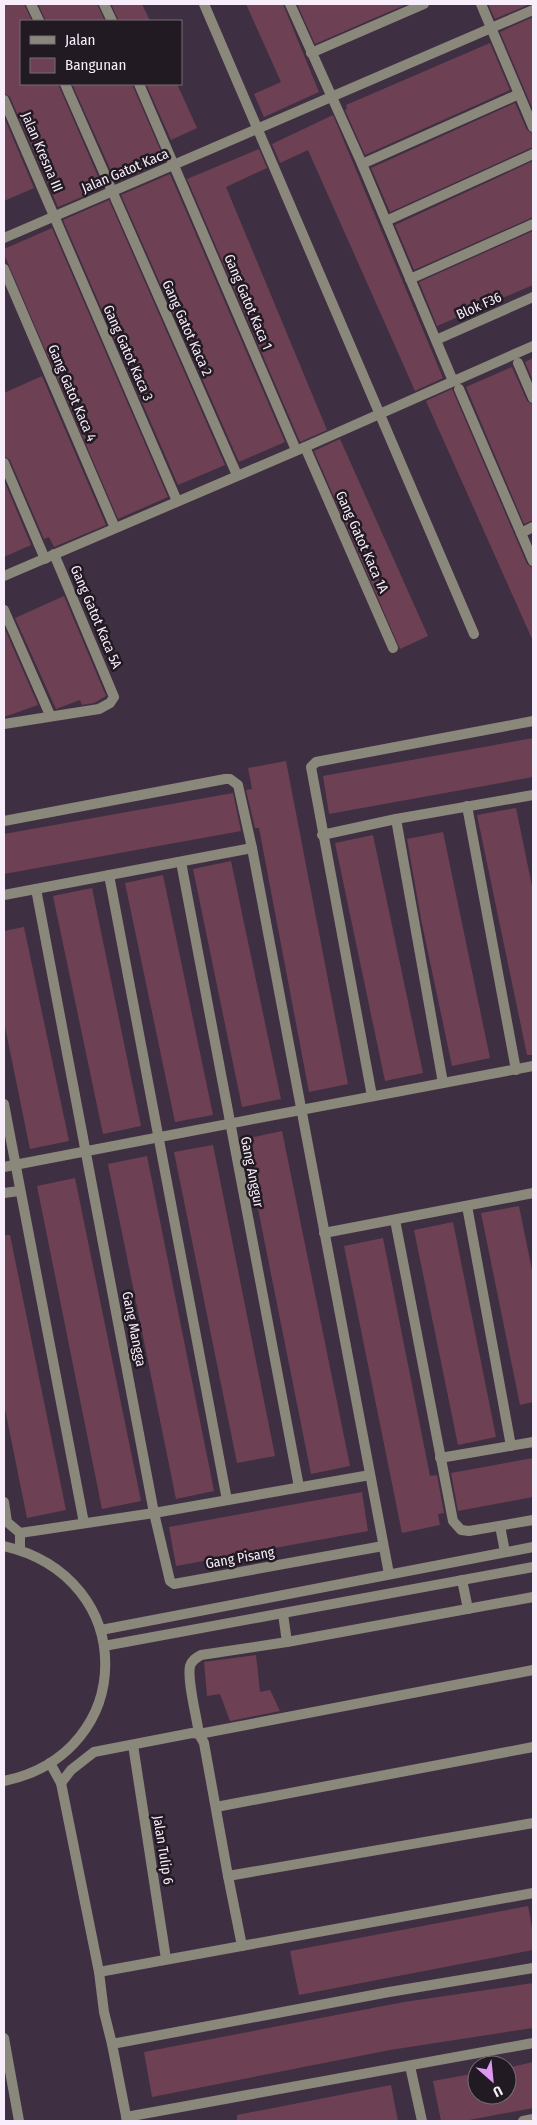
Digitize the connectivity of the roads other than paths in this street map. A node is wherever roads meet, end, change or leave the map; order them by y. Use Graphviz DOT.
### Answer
graph roads {
  1 [pos="31,4"];
  2 [pos="104,4"];
  3 [pos="204,4"];
  4 [pos="290,4"];
  5 [pos="424,4"];
  6 [pos="481,4"];
  7 [pos="533,10"];
  8 [pos="39,20"];
  9 [pos="112,20"];
  10 [pos="492,29"];
  11 [pos="311,53"];
  12 [pos="65,85"];
  13 [pos="139,85"];
  14 [pos="519,94"];
  15 [pos="331,97"];
  16 [pos="4,100"];
  17 [pos="533,127"];
  18 [pos="256,128"];
  19 [pos="533,154"];
  20 [pos="362,164"];
  21 [pos="174,166"];
  22 [pos="111,191"];
  23 [pos="54,216"];
  24 [pos="386,221"];
  25 [pos="533,224"];
  26 [pos="4,238"];
  27 [pos="4,268"];
  28 [pos="410,279"];
  29 [pos="533,297"];
  30 [pos="436,340"];
  31 [pos="533,346"];
  32 [pos="518,363"];
  33 [pos="456,385"];
  34 [pos="533,398"];
  35 [pos="380,414"];
  36 [pos="300,448"];
  37 [pos="4,463"];
  38 [pos="237,475"];
  39 [pos="178,501"];
  40 [pos="533,527"];
  41 [pos="115,528"];
  42 [pos="521,533"];
  43 [pos="49,556"];
  44 [pos="533,562"];
  45 [pos="4,576"];
  46 [pos="4,610"];
  47 [pos="474,634"];
  48 [pos="393,648"];
  49 [pos="50,715"];
  50 [pos="533,721"];
  51 [pos="4,724"];
  52 [pos="533,796"];
  53 [pos="466,806"];
  54 [pos="396,819"];
  55 [pos="4,821"];
  56 [pos="322,835"];
  57 [pos="252,848"];
  58 [pos="181,862"];
  59 [pos="109,875"];
  60 [pos="36,889"];
  61 [pos="4,895"];
  62 [pos="533,1066"];
  63 [pos="516,1070"];
  64 [pos="443,1083"];
  65 [pos="372,1096"];
  66 [pos="4,1104"];
  67 [pos="300,1109"];
  68 [pos="229,1124"];
  69 [pos="158,1138"];
  70 [pos="7,1142"];
  71 [pos="86,1151"];
  72 [pos="15,1165"];
  73 [pos="4,1167"];
  74 [pos="20,1191"];
  75 [pos="4,1193"];
  76 [pos="533,1193"];
  77 [pos="467,1206"];
  78 [pos="394,1220"];
  79 [pos="324,1233"];
  80 [pos="533,1442"];
  81 [pos="511,1446"];
  82 [pos="440,1458"];
  83 [pos="370,1475"];
  84 [pos="299,1487"];
  85 [pos="227,1500"];
  86 [pos="4,1502"];
  87 [pos="154,1513"];
  88 [pos="533,1520"];
  89 [pos="84,1523"];
  90 [pos="500,1526"];
  91 [pos="20,1541"];
  92 [pos="4,1546"];
  93 [pos="383,1546"];
  94 [pos="533,1546"];
  95 [pos="505,1552"];
  96 [pos="533,1567"];
  97 [pos="389,1574"];
  98 [pos="462,1580"];
  99 [pos="533,1597"];
  100 [pos="468,1609"];
  101 [pos="283,1614"];
  102 [pos="100,1630"];
  103 [pos="287,1642"];
  104 [pos="104,1646"];
  105 [pos="533,1670"];
  106 [pos="199,1734"];
  107 [pos="133,1745"];
  108 [pos="533,1747"];
  109 [pos="50,1763"];
  110 [pos="4,1781"];
  111 [pos="61,1783"];
  112 [pos="216,1807"];
  113 [pos="533,1823"];
  114 [pos="228,1876"];
  115 [pos="533,1893"];
  116 [pos="242,1946"];
  117 [pos="166,1960"];
  118 [pos="533,1968"];
  119 [pos="98,1972"];
  120 [pos="4,2038"];
  121 [pos="112,2044"];
  122 [pos="533,2044"];
  123 [pos="410,2066"];
  124 [pos="126,2119"];
  125 [pos="533,2119"];
  126 [pos="19,2121"];
  127 [pos="422,2121"];
  128 [pos="523,2121"];
  1 -- 8 [label="street"];
  2 -- 9 [label="street"];
  3 -- 18 [label="street"];
  4 -- 11 [label="street"];
  5 -- 11 [label="street"];
  6 -- 10 [label="street"];
  7 -- 10 [label="street, Jalan Gatot Kaca"];
  10 -- 14 [label="street"];
  10 -- 15 [label="street, Jalan Gatot Kaca"];
  11 -- 15 [label="street"];
  12 -- 22 [label="street, Gang Gatot Kaca 2"];
  13 -- 21 [label="street, Gang Gatot Kaca 1"];
  14 -- 17 [label="street"];
  14 -- 20 [label="street"];
  15 -- 18 [label="street, Jalan Gatot Kaca"];
  15 -- 20 [label="street"];
  16 -- 23 [label="street, Jalan Kresna III"];
  18 -- 21 [label="street, Jalan Gatot Kaca"];
  18 -- 35 [label="street"];
  19 -- 24 [label="street"];
  20 -- 24 [label="street"];
  21 -- 22 [label="street, Jalan Gatot Kaca"];
  21 -- 36 [label="street, Gang Gatot Kaca 1"];
  22 -- 23 [label="street, Jalan Gatot Kaca"];
  22 -- 38 [label="street, Gang Gatot Kaca 2"];
  23 -- 26 [label="street, Jalan Gatot Kaca"];
  23 -- 39 [label="street, Gang Gatot Kaca 3"];
  24 -- 28 [label="street"];
  25 -- 28 [label="street"];
  27 -- 41 [label="street, Gang Gatot Kaca 4"];
  28 -- 30 [label="street"];
  29 -- 30 [label="street, Blok F36"];
  30 -- 33 [label="street"];
  31 -- 33 [label="street"];
  32 -- 34 [label="street"];
  33 -- 35 [label="street"];
  33 -- 42 [label="street"];
  35 -- 36 [label="street"];
  35 -- 47 [label="street"];
  36 -- 38 [label="street"];
  36 -- 48 [label="street, Gang Gatot Kaca 1A"];
  37 -- 43 [label="street, Gang Gatot Kaca 5A"];
  38 -- 39 [label="street"];
  39 -- 41 [label="street"];
  40 -- 42 [label="street"];
  41 -- 43 [label="street"];
  42 -- 44 [label="street"];
  43 -- 45 [label="street"];
  43 -- 49 [label="street, Gang Gatot Kaca 5A"];
  46 -- 49 [label="street"];
  49 -- 51 [label="street"];
  50 -- 56 [label="street"];
  52 -- 53 [label="street"];
  53 -- 54 [label="street"];
  53 -- 63 [label="street"];
  54 -- 56 [label="street"];
  54 -- 64 [label="street"];
  55 -- 57 [label="street"];
  56 -- 65 [label="street"];
  57 -- 58 [label="street"];
  57 -- 67 [label="street"];
  58 -- 59 [label="street"];
  58 -- 68 [label="street, Gang Anggur"];
  59 -- 60 [label="street"];
  59 -- 69 [label="street"];
  60 -- 61 [label="street"];
  60 -- 71 [label="street, Gang Mangga"];
  62 -- 63 [label="street"];
  63 -- 64 [label="street"];
  64 -- 65 [label="street"];
  65 -- 67 [label="street"];
  66 -- 70 [label="street"];
  67 -- 68 [label="street"];
  67 -- 79 [label="street"];
  68 -- 69 [label="street"];
  68 -- 84 [label="street, Gang Anggur"];
  69 -- 71 [label="street"];
  69 -- 85 [label="street"];
  70 -- 72 [label="street"];
  71 -- 72 [label="street"];
  71 -- 87 [label="street, Gang Mangga"];
  72 -- 73 [label="street"];
  72 -- 74 [label="street"];
  74 -- 75 [label="street"];
  74 -- 89 [label="street"];
  76 -- 77 [label="street"];
  77 -- 78 [label="street"];
  77 -- 81 [label="street"];
  78 -- 79 [label="street"];
  78 -- 82 [label="street"];
  79 -- 83 [label="street"];
  80 -- 81 [label="street"];
  81 -- 82 [label="street"];
  82 -- 90 [label="street"];
  83 -- 84 [label="street"];
  83 -- 93 [label="street"];
  84 -- 85 [label="street"];
  85 -- 87 [label="street"];
  86 -- 91 [label="street"];
  87 -- 89 [label="street"];
  87 -- 93 [label="street, Gang Pisang"];
  88 -- 90 [label="street"];
  89 -- 91 [label="street"];
  90 -- 95 [label="street"];
  91 -- 92 [label="street"];
  91 -- 102 [label="street"];
  93 -- 97 [label="street"];
  94 -- 95 [label="street"];
  95 -- 97 [label="street"];
  96 -- 98 [label="street"];
  97 -- 102 [label="street"];
  98 -- 100 [label="street"];
  98 -- 101 [label="street"];
  99 -- 100 [label="street"];
  100 -- 103 [label="street"];
  101 -- 103 [label="street"];
  101 -- 104 [label="street"];
  102 -- 104 [label="street"];
  103 -- 106 [label="street"];
  104 -- 109 [label="street"];
  105 -- 106 [label="street"];
  106 -- 107 [label="street"];
  106 -- 112 [label="street"];
  107 -- 111 [label="street"];
  107 -- 117 [label="street, Jalan Tulip 6"];
  108 -- 112 [label="street"];
  109 -- 110 [label="street"];
  109 -- 111 [label="street"];
  111 -- 119 [label="street"];
  112 -- 114 [label="street"];
  113 -- 114 [label="street"];
  114 -- 116 [label="street"];
  115 -- 116 [label="street"];
  116 -- 117 [label="street"];
  117 -- 119 [label="street"];
  118 -- 121 [label="street"];
  119 -- 121 [label="street"];
  120 -- 126 [label="street"];
  121 -- 124 [label="street"];
  122 -- 123 [label="street"];
  123 -- 124 [label="street"];
  123 -- 127 [label="street"];
  125 -- 128 [label="street"];
}
